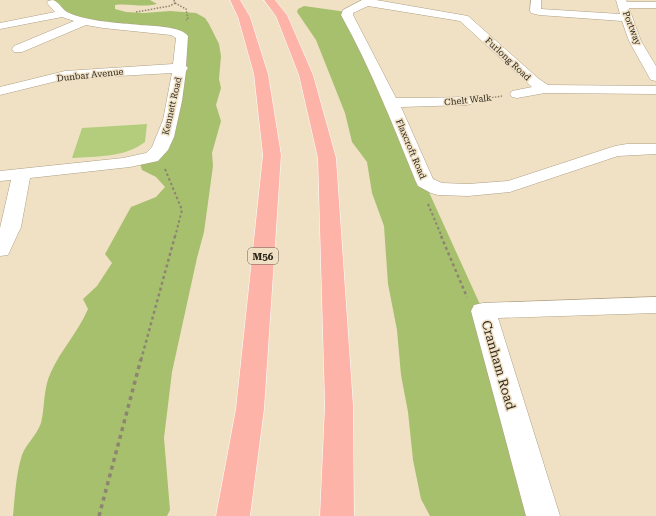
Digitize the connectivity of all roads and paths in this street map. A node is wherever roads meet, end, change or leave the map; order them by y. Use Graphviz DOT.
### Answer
graph roads {
  1 [pos="235,0"];
  2 [pos="269,0"];
  3 [pos="536,0"];
  4 [pos="369,1"];
  5 [pos="622,2"];
  6 [pos="52,3"];
  7 [pos="656,4"];
  8 [pos="63,14"];
  9 [pos="628,18"];
  10 [pos="85,21"];
  11 [pos="0,26"];
  12 [pos="18,49"];
  13 [pos="181,68"];
  14 [pos="656,77"];
  15 [pos="545,89"];
  16 [pos="656,90"];
  17 [pos="0,91"];
  18 [pos="517,94"];
  19 [pos="466,101"];
  20 [pos="391,102"];
  21 [pos="656,149"];
  22 [pos="158,152"];
  23 [pos="22,173"];
  24 [pos="0,176"];
  25 [pos="431,186"];
  26 [pos="0,250"];
  27 [pos="656,305"];
  28 [pos="483,311"];
  29 [pos="99,516"];
  30 [pos="233,516"];
  31 [pos="337,516"];
  32 [pos="543,516"];
  1 -- 30 [label="highway, M56"];
  2 -- 31 [label="highway"];
  3 -- 9 [label="street"];
  4 -- 15 [label="street, Furlong Road"];
  4 -- 20 [label="street, Flaxcroft Road"];
  5 -- 7 [label="street"];
  5 -- 9 [label="street, Portway"];
  6 -- 8 [label="street, Kennett Road"];
  8 -- 10 [label="street, Kennett Road"];
  8 -- 11 [label="street"];
  9 -- 14 [label="street, Portway"];
  10 -- 12 [label="street"];
  10 -- 13 [label="street, Kennett Road"];
  13 -- 17 [label="street, Dunbar Avenue"];
  13 -- 22 [label="street, Kennett Road"];
  15 -- 16 [label="street"];
  15 -- 18 [label="street"];
  18 -- 19 [label="path, Chelt Walk"];
  19 -- 20 [label="street, Chelt Walk"];
  20 -- 25 [label="street, Flaxcroft Road"];
  21 -- 25 [label="street, Flaxcroft Road"];
  22 -- 23 [label="street"];
  22 -- 29 [label="path"];
  23 -- 24 [label="street"];
  23 -- 26 [label="street"];
  25 -- 28 [label="path"];
  27 -- 28 [label="street, Cranham Road"];
  28 -- 32 [label="street, Cranham Road"];
}
